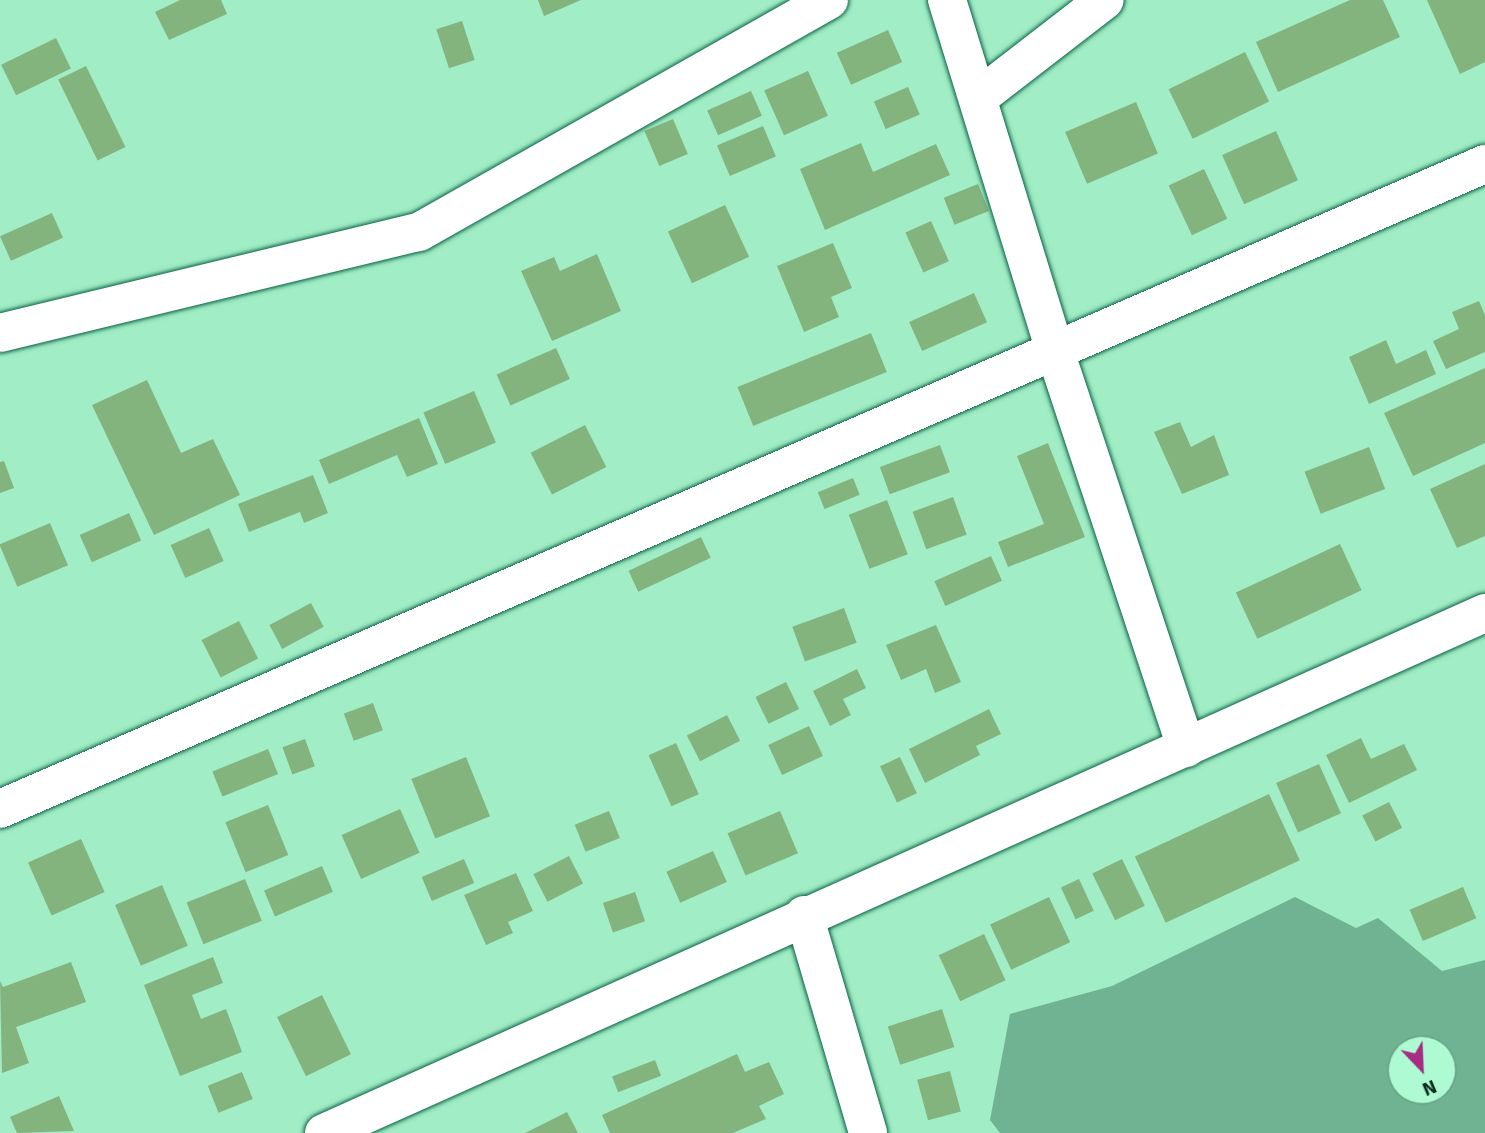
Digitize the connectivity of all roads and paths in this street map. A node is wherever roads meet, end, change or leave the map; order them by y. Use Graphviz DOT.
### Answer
graph roads {
  1 [pos="830,0"];
  2 [pos="947,0"];
  3 [pos="1105,0"];
  4 [pos="978,98"];
  5 [pos="1485,164"];
  6 [pos="0,333"];
  7 [pos="1056,354"];
  8 [pos="1485,613"];
  9 [pos="1186,748"];
  10 [pos="0,809"];
  11 [pos="804,915"];
  12 [pos="324,1133"];
  13 [pos="868,1133"];
  1 -- 6 [label="street"];
  2 -- 4 [label="street"];
  3 -- 4 [label="street"];
  4 -- 7 [label="street"];
  5 -- 7 [label="street"];
  7 -- 9 [label="street"];
  7 -- 10 [label="street"];
  8 -- 9 [label="street"];
  9 -- 11 [label="street"];
  11 -- 12 [label="street"];
  11 -- 13 [label="street"];
}
